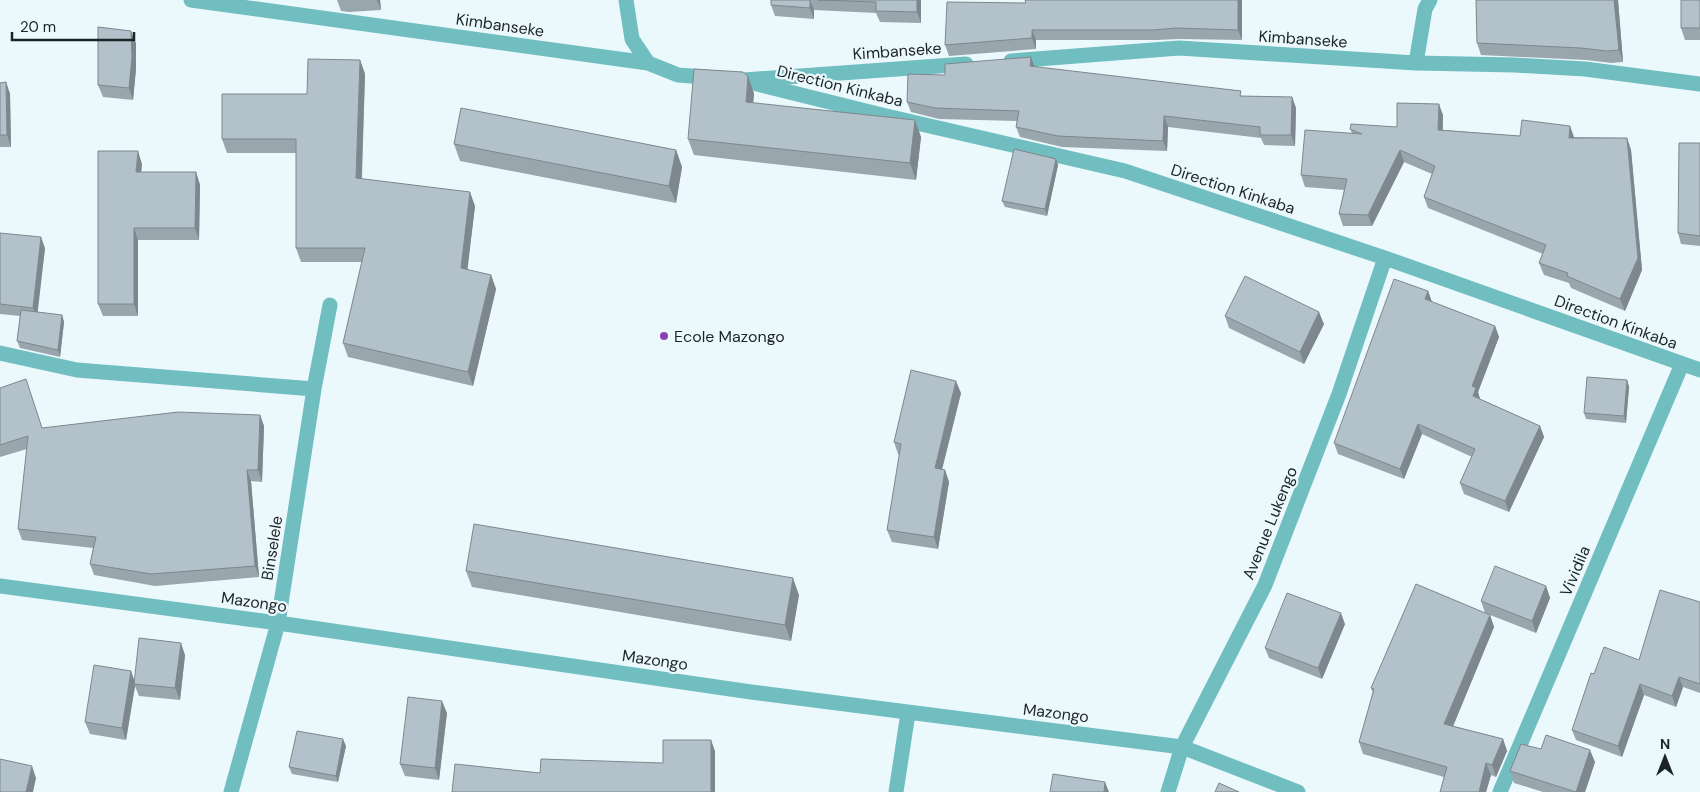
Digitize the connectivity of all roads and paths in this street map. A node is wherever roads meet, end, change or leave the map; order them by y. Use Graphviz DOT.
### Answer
graph roads {
  1 [pos="191,0"];
  2 [pos="626,0"];
  3 [pos="1430,0"];
  4 [pos="1001,61"];
  5 [pos="648,63"];
  6 [pos="981,63"];
  7 [pos="1416,63"];
  8 [pos="744,80"];
  9 [pos="1700,84"];
  10 [pos="1385,258"];
  11 [pos="330,305"];
  12 [pos="0,353"];
  13 [pos="1682,364"];
  14 [pos="1700,370"];
  15 [pos="314,389"];
  16 [pos="0,586"];
  17 [pos="278,623"];
  18 [pos="908,713"];
  19 [pos="1182,747"];
  20 [pos="235,791"];
  21 [pos="896,792"];
  22 [pos="1168,792"];
  23 [pos="1298,792"];
  24 [pos="1500,792"];
  1 -- 5 [label="street, Kimbanseke"];
  2 -- 5 [label="street"];
  3 -- 7 [label="street"];
  4 -- 7 [label="street, Kimbanseke"];
  5 -- 8 [label="street, Kimbanseke"];
  6 -- 8 [label="street, Kimbanseke"];
  7 -- 9 [label="street, Kimbanseke"];
  8 -- 10 [label="street, Direction Kinkaba"];
  10 -- 13 [label="street, Direction Kinkaba"];
  10 -- 19 [label="street, Avenue Lukengo"];
  11 -- 15 [label="street, Binselele"];
  12 -- 15 [label="street"];
  13 -- 14 [label="street, Direction Kinkaba"];
  13 -- 24 [label="street, Vividila"];
  15 -- 17 [label="street, Binselele"];
  16 -- 17 [label="street, Mazongo"];
  17 -- 18 [label="street, Mazongo"];
  17 -- 20 [label="street, Binselele"];
  18 -- 19 [label="street, Mazongo"];
  18 -- 21 [label="street"];
  19 -- 22 [label="street, Avenue Lukengo"];
  19 -- 23 [label="street, Mazongo"];
}
